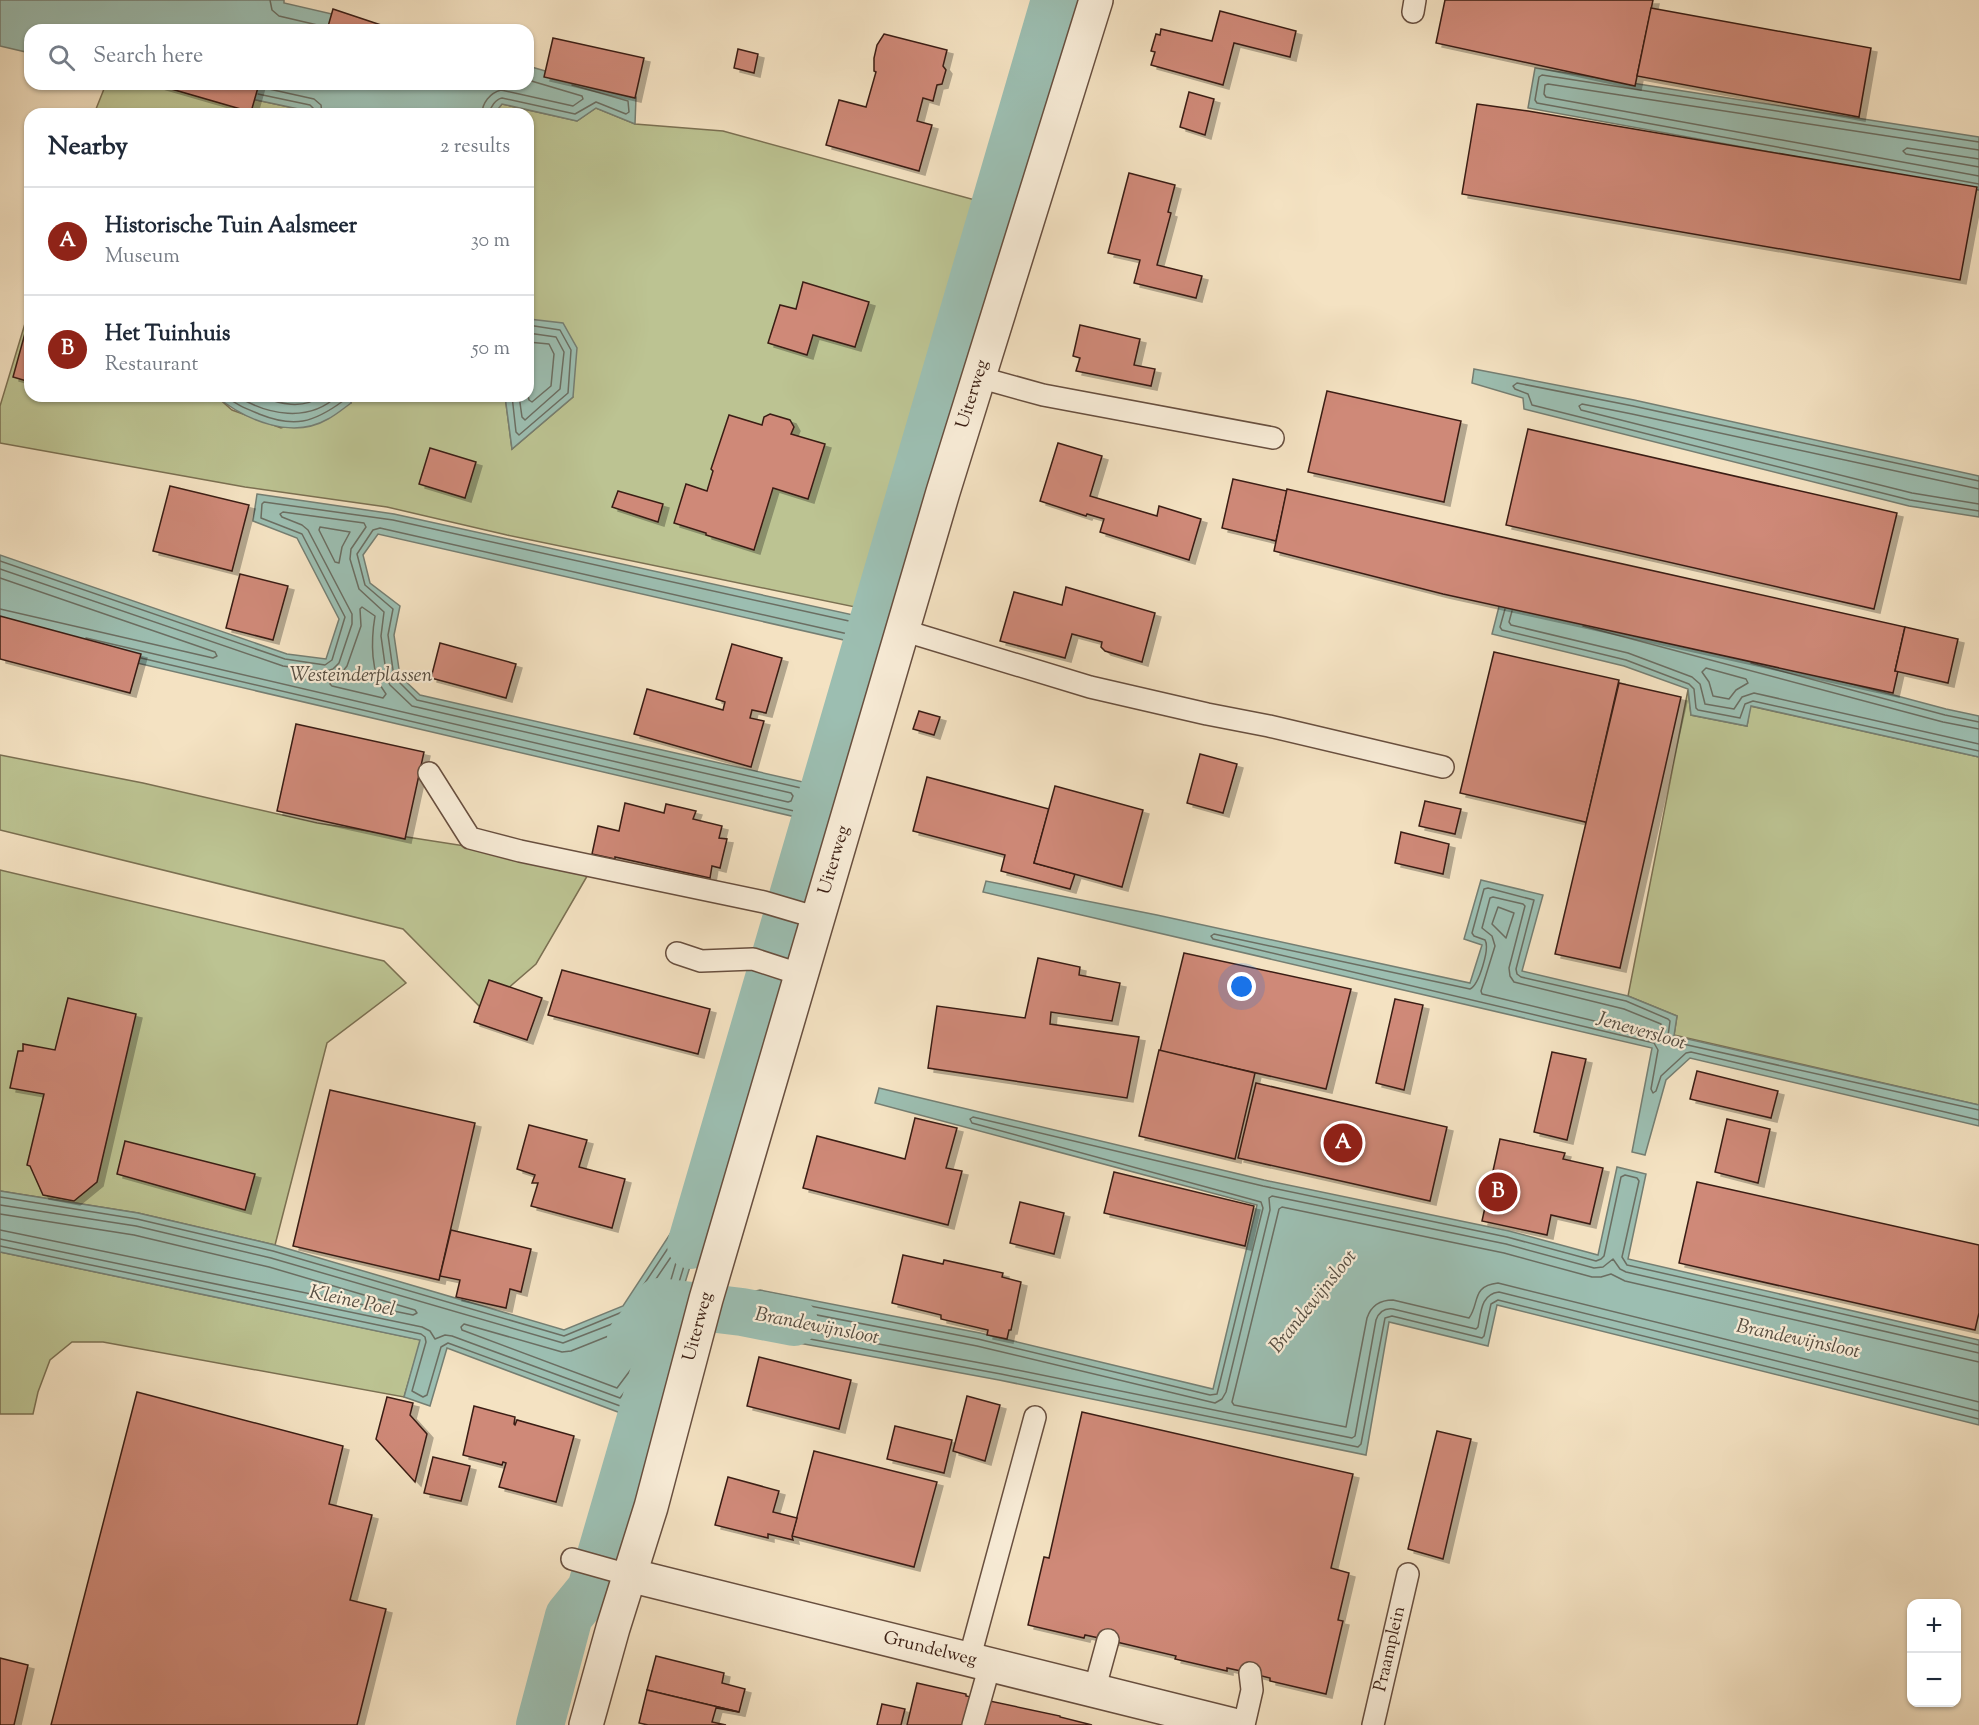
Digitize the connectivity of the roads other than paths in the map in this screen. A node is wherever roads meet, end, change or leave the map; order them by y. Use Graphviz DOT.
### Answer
graph roads {
  1 [pos="1096,0"];
  2 [pos="978,376"];
  3 [pos="1273,438"];
  4 [pos="902,630"];
  5 [pos="1443,767"];
  6 [pos="429,773"];
  7 [pos="810,915"];
  8 [pos="676,953"];
  9 [pos="791,971"];
  10 [pos="1035,1417"];
  11 [pos="572,1559"];
  12 [pos="1408,1574"];
  13 [pos="628,1575"];
  14 [pos="1108,1640"];
  15 [pos="979,1662"];
  16 [pos="1250,1673"];
  17 [pos="1094,1691"];
  18 [pos="586,1725"];
  19 [pos="973,1725"];
  20 [pos="1233,1725"];
  21 [pos="1244,1725"];
  22 [pos="1373,1725"];
  1 -- 2 [label="street, Uiterweg"];
  2 -- 3 [label="lane"];
  2 -- 4 [label="street, Uiterweg"];
  4 -- 5 [label="lane"];
  4 -- 7 [label="street, Uiterweg"];
  6 -- 7 [label="lane"];
  7 -- 9 [label="street, Uiterweg"];
  8 -- 9 [label="lane"];
  9 -- 13 [label="street, Uiterweg"];
  10 -- 15 [label="lane"];
  11 -- 13 [label="lane"];
  12 -- 22 [label="lane, Praamplein"];
  13 -- 15 [label="street, Grundelweg"];
  13 -- 18 [label="street, Uiterweg"];
  14 -- 17 [label="lane"];
  15 -- 17 [label="street, Grundelweg"];
  15 -- 19 [label="lane"];
  16 -- 21 [label="lane"];
  17 -- 20 [label="street, Grundelweg"];
}
